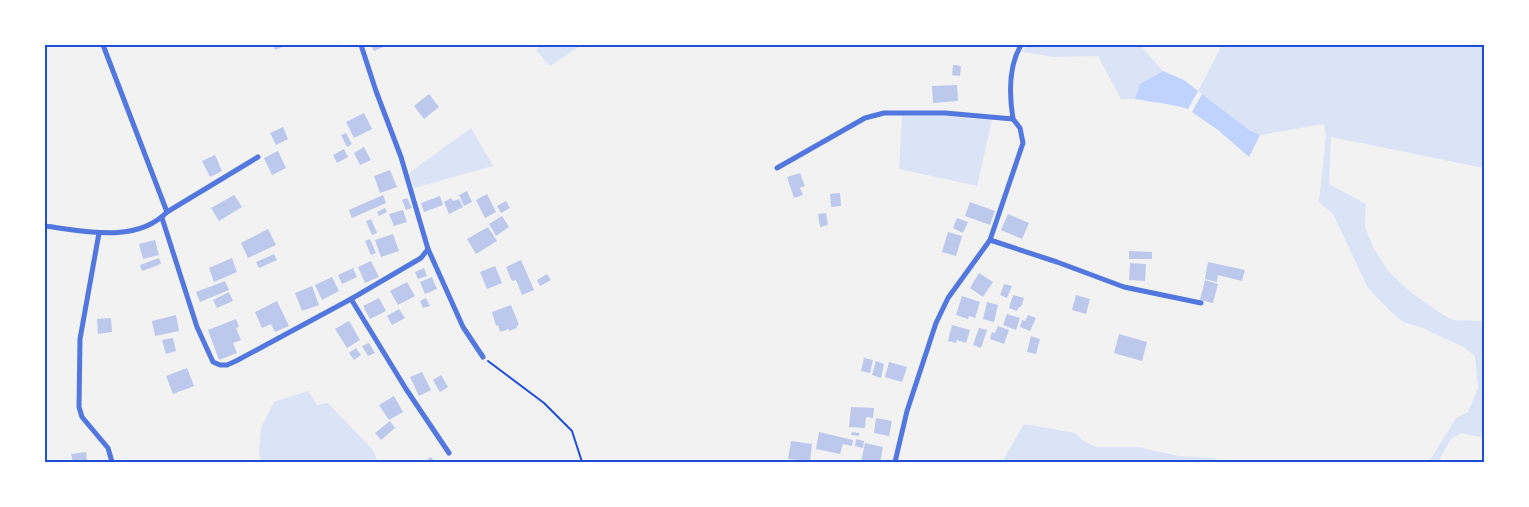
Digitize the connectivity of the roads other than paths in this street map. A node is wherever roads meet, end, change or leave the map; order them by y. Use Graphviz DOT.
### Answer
graph roads {
  1 [pos="103,45"];
  2 [pos="361,45"];
  3 [pos="1021,45"];
  4 [pos="1013,119"];
  5 [pos="258,156"];
  6 [pos="777,168"];
  7 [pos="167,212"];
  8 [pos="162,218"];
  9 [pos="45,226"];
  10 [pos="99,233"];
  11 [pos="990,240"];
  12 [pos="428,249"];
  13 [pos="351,299"];
  14 [pos="1201,303"];
  15 [pos="483,357"];
  16 [pos="449,453"];
  17 [pos="112,462"];
  18 [pos="895,462"];
  1 -- 7 [label="street"];
  2 -- 12 [label="street"];
  3 -- 4 [label="street"];
  4 -- 6 [label="street"];
  4 -- 11 [label="street"];
  5 -- 7 [label="street"];
  7 -- 8 [label="street"];
  8 -- 10 [label="street"];
  8 -- 13 [label="street"];
  9 -- 10 [label="street"];
  10 -- 17 [label="street"];
  11 -- 14 [label="street"];
  11 -- 18 [label="street"];
  12 -- 13 [label="street"];
  12 -- 15 [label="street"];
  13 -- 16 [label="street"];
}
